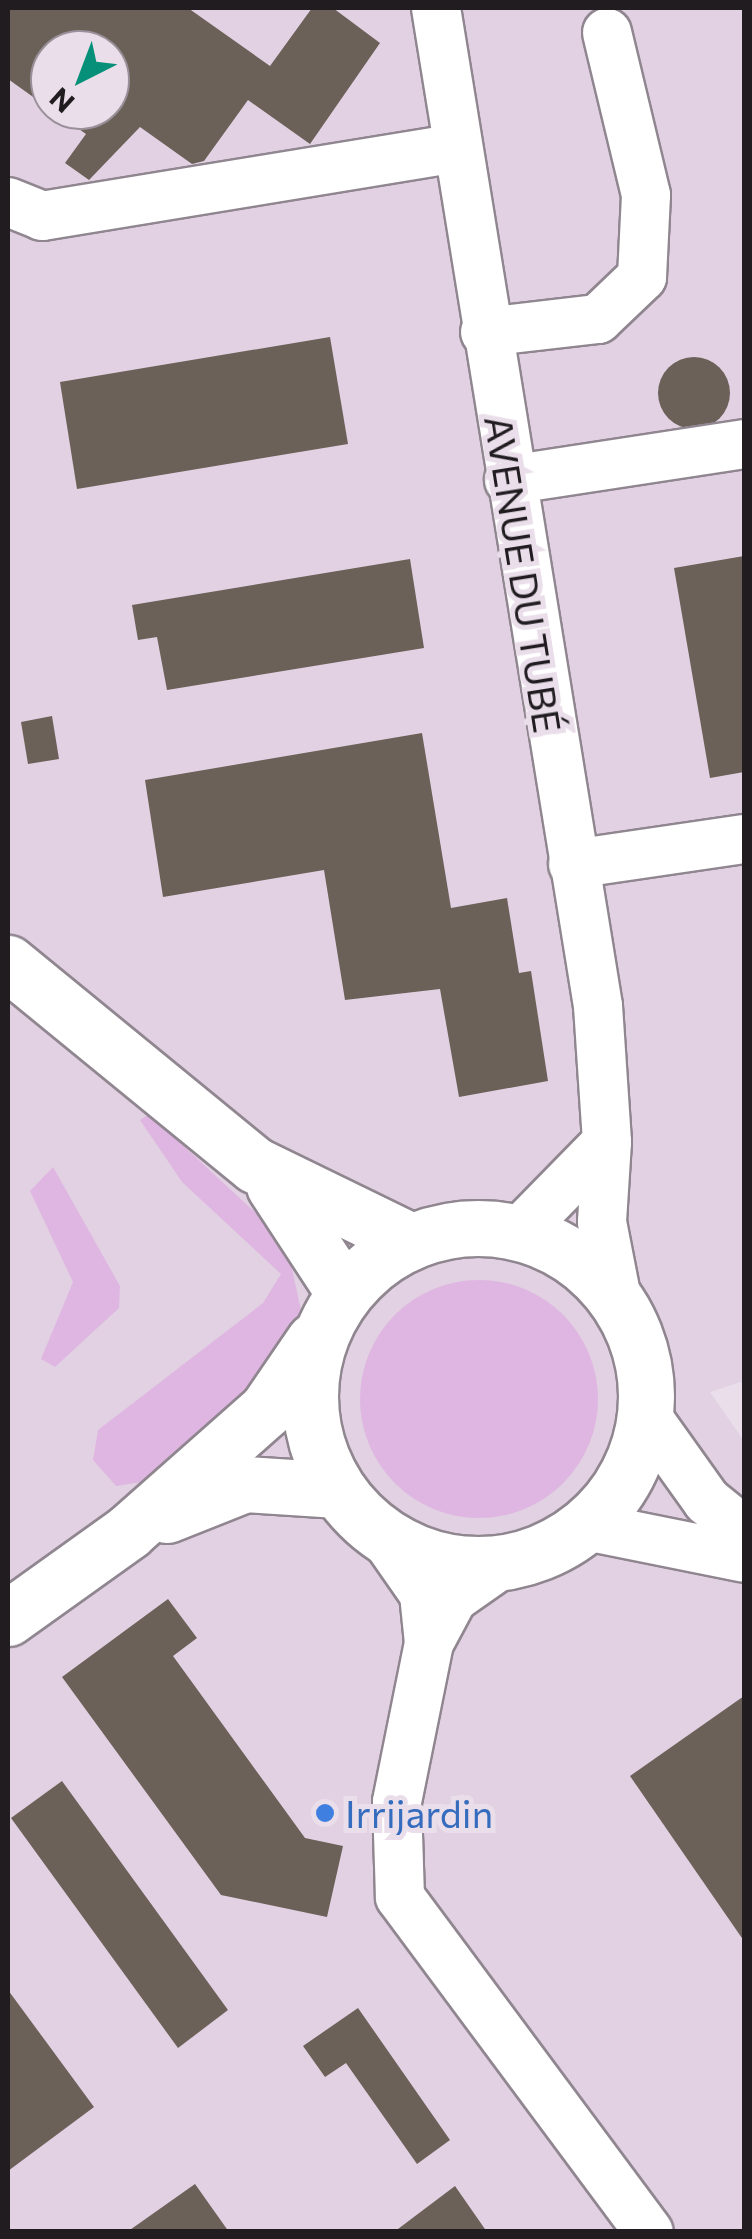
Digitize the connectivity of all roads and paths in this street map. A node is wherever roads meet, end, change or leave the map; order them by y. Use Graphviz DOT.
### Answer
graph roads {
  1 [pos="436,8"];
  2 [pos="607,32"];
  3 [pos="456,148"];
  4 [pos="8,202"];
  5 [pos="485,332"];
  6 [pos="744,444"];
  7 [pos="508,480"];
  8 [pos="744,839"];
  9 [pos="573,864"];
  10 [pos="8,964"];
  11 [pos="607,1142"];
  12 [pos="256,1165"];
  13 [pos="518,1232"];
  14 [pos="411,1241"];
  15 [pos="618,1304"];
  16 [pos="334,1310"];
  17 [pos="646,1414"];
  18 [pos="338,1490"];
  19 [pos="586,1526"];
  20 [pos="744,1530"];
  21 [pos="128,1532"];
  22 [pos="383,1536"];
  23 [pos="744,1558"];
  24 [pos="503,1563"];
  25 [pos="8,1618"];
  26 [pos="429,1643"];
  27 [pos="649,2232"];
  1 -- 3 [label="street, AVENUE DU TUBÉ"];
  2 -- 5 [label="street"];
  3 -- 4 [label="street"];
  3 -- 5 [label="street, AVENUE DU TUBÉ"];
  5 -- 7 [label="street, AVENUE DU TUBÉ"];
  6 -- 7 [label="street"];
  7 -- 9 [label="street, AVENUE DU TUBÉ"];
  8 -- 9 [label="street"];
  9 -- 11 [label="street, AVENUE DU TUBÉ"];
  10 -- 12 [label="street"];
  11 -- 13 [label="street"];
  11 -- 15 [label="street, AVENUE DU TUBÉ"];
  12 -- 14 [label="street"];
  12 -- 16 [label="street"];
  13 -- 14 [label="street"];
  13 -- 15 [label="street"];
  14 -- 16 [label="street"];
  15 -- 17 [label="street"];
  16 -- 18 [label="street"];
  16 -- 21 [label="street"];
  17 -- 19 [label="street"];
  17 -- 20 [label="street"];
  18 -- 21 [label="street"];
  18 -- 22 [label="street"];
  19 -- 23 [label="street"];
  19 -- 24 [label="street"];
  21 -- 25 [label="street"];
  22 -- 24 [label="street"];
  22 -- 26 [label="street"];
  24 -- 26 [label="street"];
  26 -- 27 [label="street"];
}
